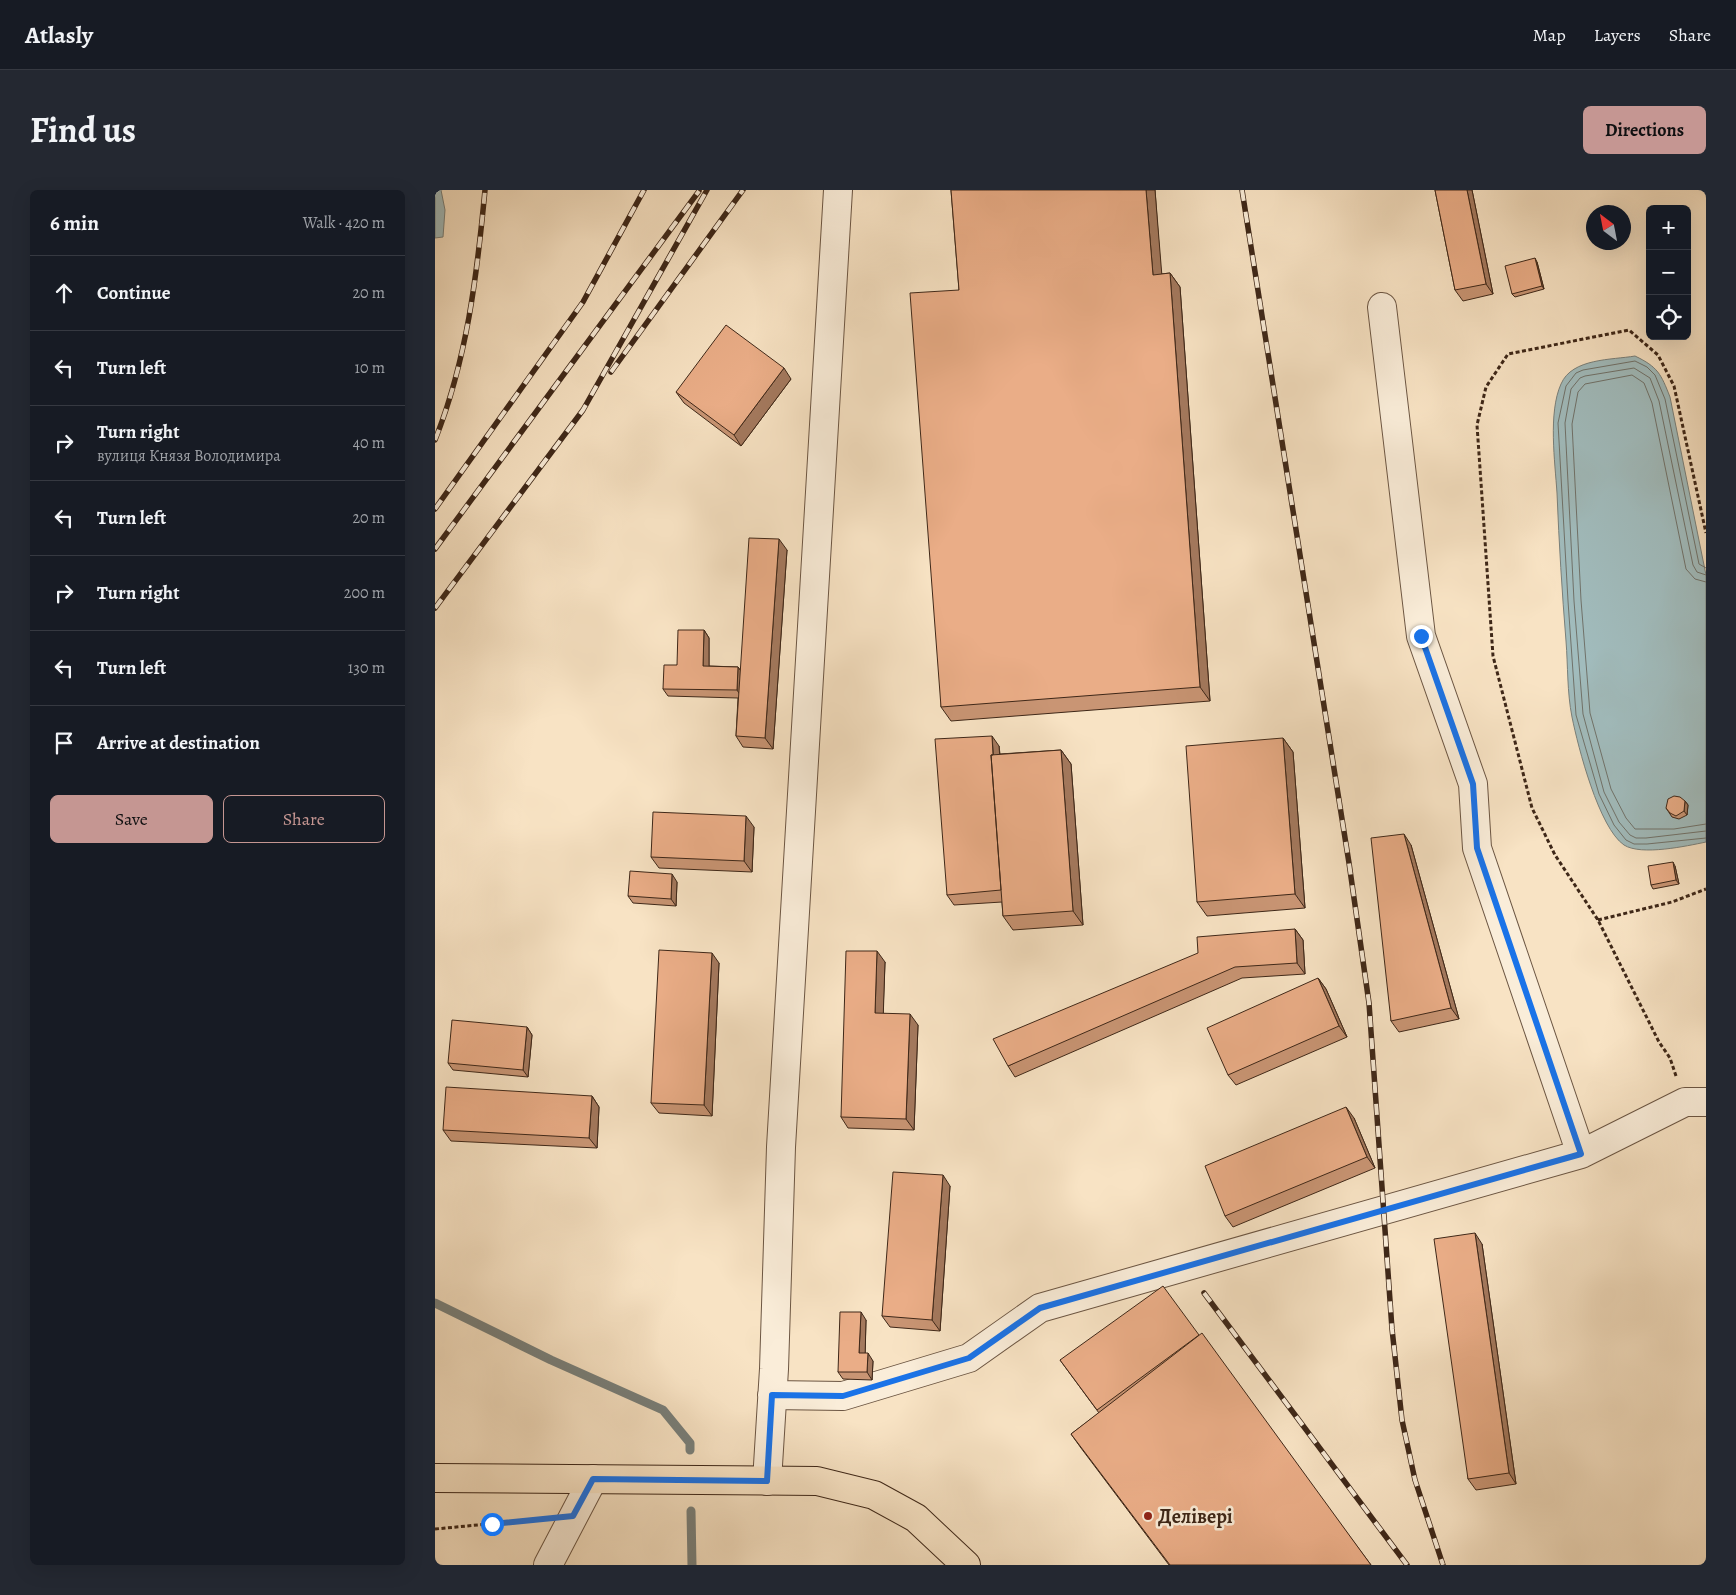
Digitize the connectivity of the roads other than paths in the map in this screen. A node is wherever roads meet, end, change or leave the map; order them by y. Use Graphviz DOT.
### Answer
graph roads {
  1 [pos="838,190"];
  2 [pos="1381,307"];
  3 [pos="1696,1102"];
  4 [pos="1581,1154"];
  5 [pos="772,1395"];
  6 [pos="435,1478"];
  7 [pos="593,1479"];
  8 [pos="767,1481"];
  9 [pos="548,1565"];
  10 [pos="966,1565"];
  1 -- 5 [label="lane"];
  2 -- 4 [label="lane"];
  3 -- 4 [label="lane"];
  4 -- 5 [label="lane"];
  5 -- 8 [label="lane"];
  6 -- 7 [label="main road"];
  7 -- 8 [label="main road"];
  7 -- 9 [label="lane"];
  8 -- 10 [label="main road"];
}
